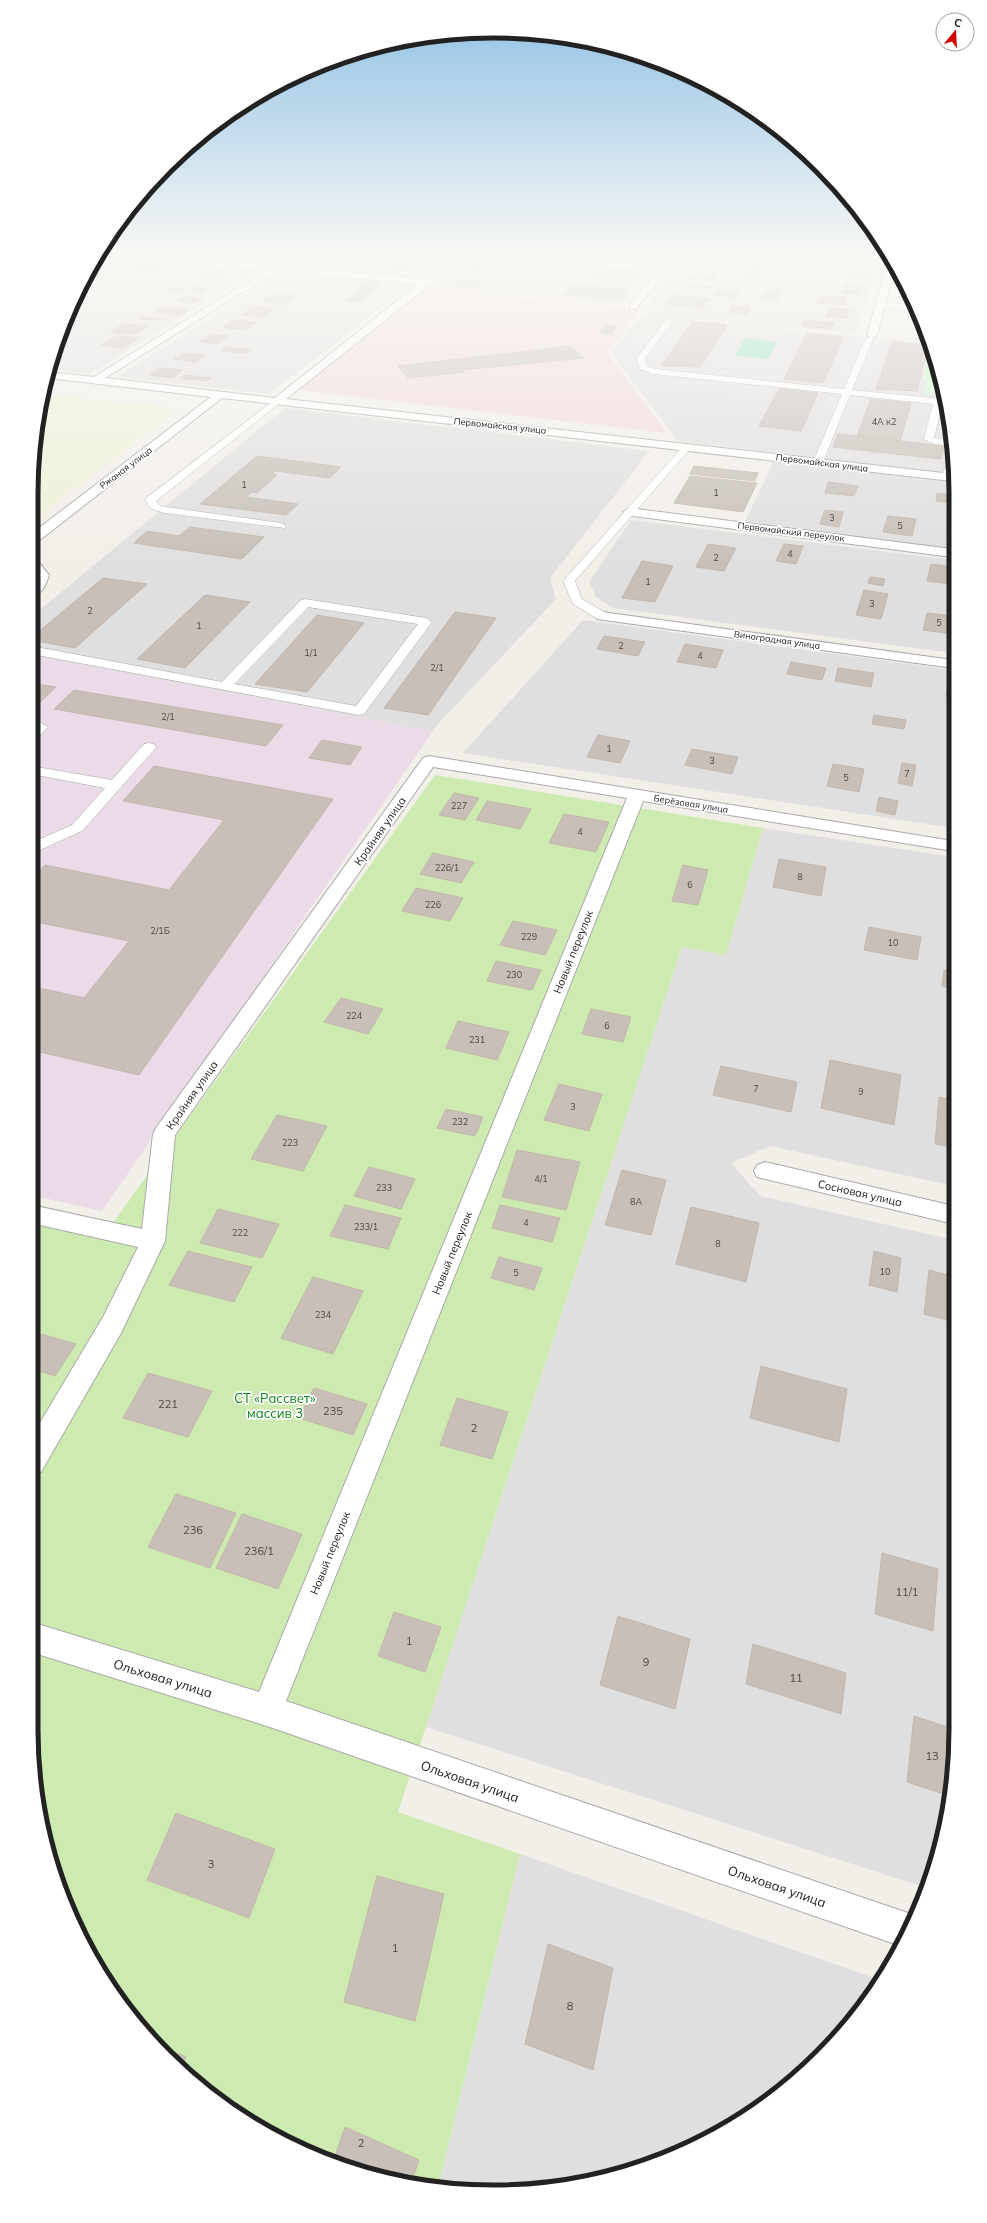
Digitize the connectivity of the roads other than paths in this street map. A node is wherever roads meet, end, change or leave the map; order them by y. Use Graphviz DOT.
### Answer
graph roads {
  1 [pos="133,357"];
  2 [pos="333,357"];
  3 [pos="642,357"];
  4 [pos="862,357"];
  5 [pos="54,376"];
  6 [pos="96,380"];
  7 [pos="847,391"];
  8 [pos="221,394"];
  9 [pos="277,401"];
  10 [pos="939,402"];
  11 [pos="940,405"];
  12 [pos="946,443"];
  13 [pos="687,447"];
  14 [pos="818,462"];
  15 [pos="949,475"];
  16 [pos="629,512"];
  17 [pos="281,526"];
  18 [pos="38,535"];
  19 [pos="949,553"];
  20 [pos="38,570"];
  21 [pos="38,587"];
  22 [pos="602,616"];
  23 [pos="38,651"];
  24 [pos="949,663"];
  25 [pos="226,685"];
  26 [pos="41,727"];
  27 [pos="38,730"];
  28 [pos="149,747"];
  29 [pos="429,761"];
  30 [pos="38,771"];
  31 [pos="115,785"];
  32 [pos="637,795"];
  33 [pos="949,845"];
  34 [pos="38,846"];
  35 [pos="765,1171"];
  36 [pos="949,1214"];
  37 [pos="38,1216"];
  38 [pos="154,1241"];
  39 [pos="38,1451"];
  40 [pos="38,1639"];
  41 [pos="267,1710"];
  42 [pos="903,1929"];
  1 -- 6 [label="street"];
  2 -- 9 [label="street"];
  3 -- 7 [label="lane"];
  4 -- 7 [label="lane"];
  5 -- 6 [label="street, Первомайская улица"];
  6 -- 8 [label="street, Первомайская улица"];
  7 -- 10 [label="lane"];
  7 -- 14 [label="lane"];
  8 -- 9 [label="street, Первомайская улица"];
  8 -- 18 [label="street, Ржаная улица"];
  9 -- 13 [label="street, Первомайская улица"];
  9 -- 17 [label="lane"];
  11 -- 12 [label="lane"];
  13 -- 14 [label="street, Первомайская улица"];
  13 -- 16 [label="lane"];
  14 -- 15 [label="street, Первомайская улица"];
  16 -- 19 [label="street, Первомайский переулок"];
  16 -- 22 [label="lane"];
  20 -- 21 [label="street"];
  22 -- 24 [label="street, Виноградная улица"];
  23 -- 25 [label="lane"];
  25 -- 25 [label="lane"];
  26 -- 27 [label="lane"];
  28 -- 31 [label="lane"];
  29 -- 32 [label="street, Берёзовая улица"];
  29 -- 38 [label="street, Крайняя улица"];
  30 -- 31 [label="lane"];
  31 -- 34 [label="lane"];
  32 -- 33 [label="street, Берёзовая улица"];
  32 -- 41 [label="street, Новый переулок"];
  35 -- 36 [label="street, Сосновая улица"];
  37 -- 38 [label="street"];
  38 -- 39 [label="street, Крайняя улица"];
  40 -- 41 [label="street, Ольховая улица"];
  41 -- 42 [label="street, Ольховая улица"];
}
